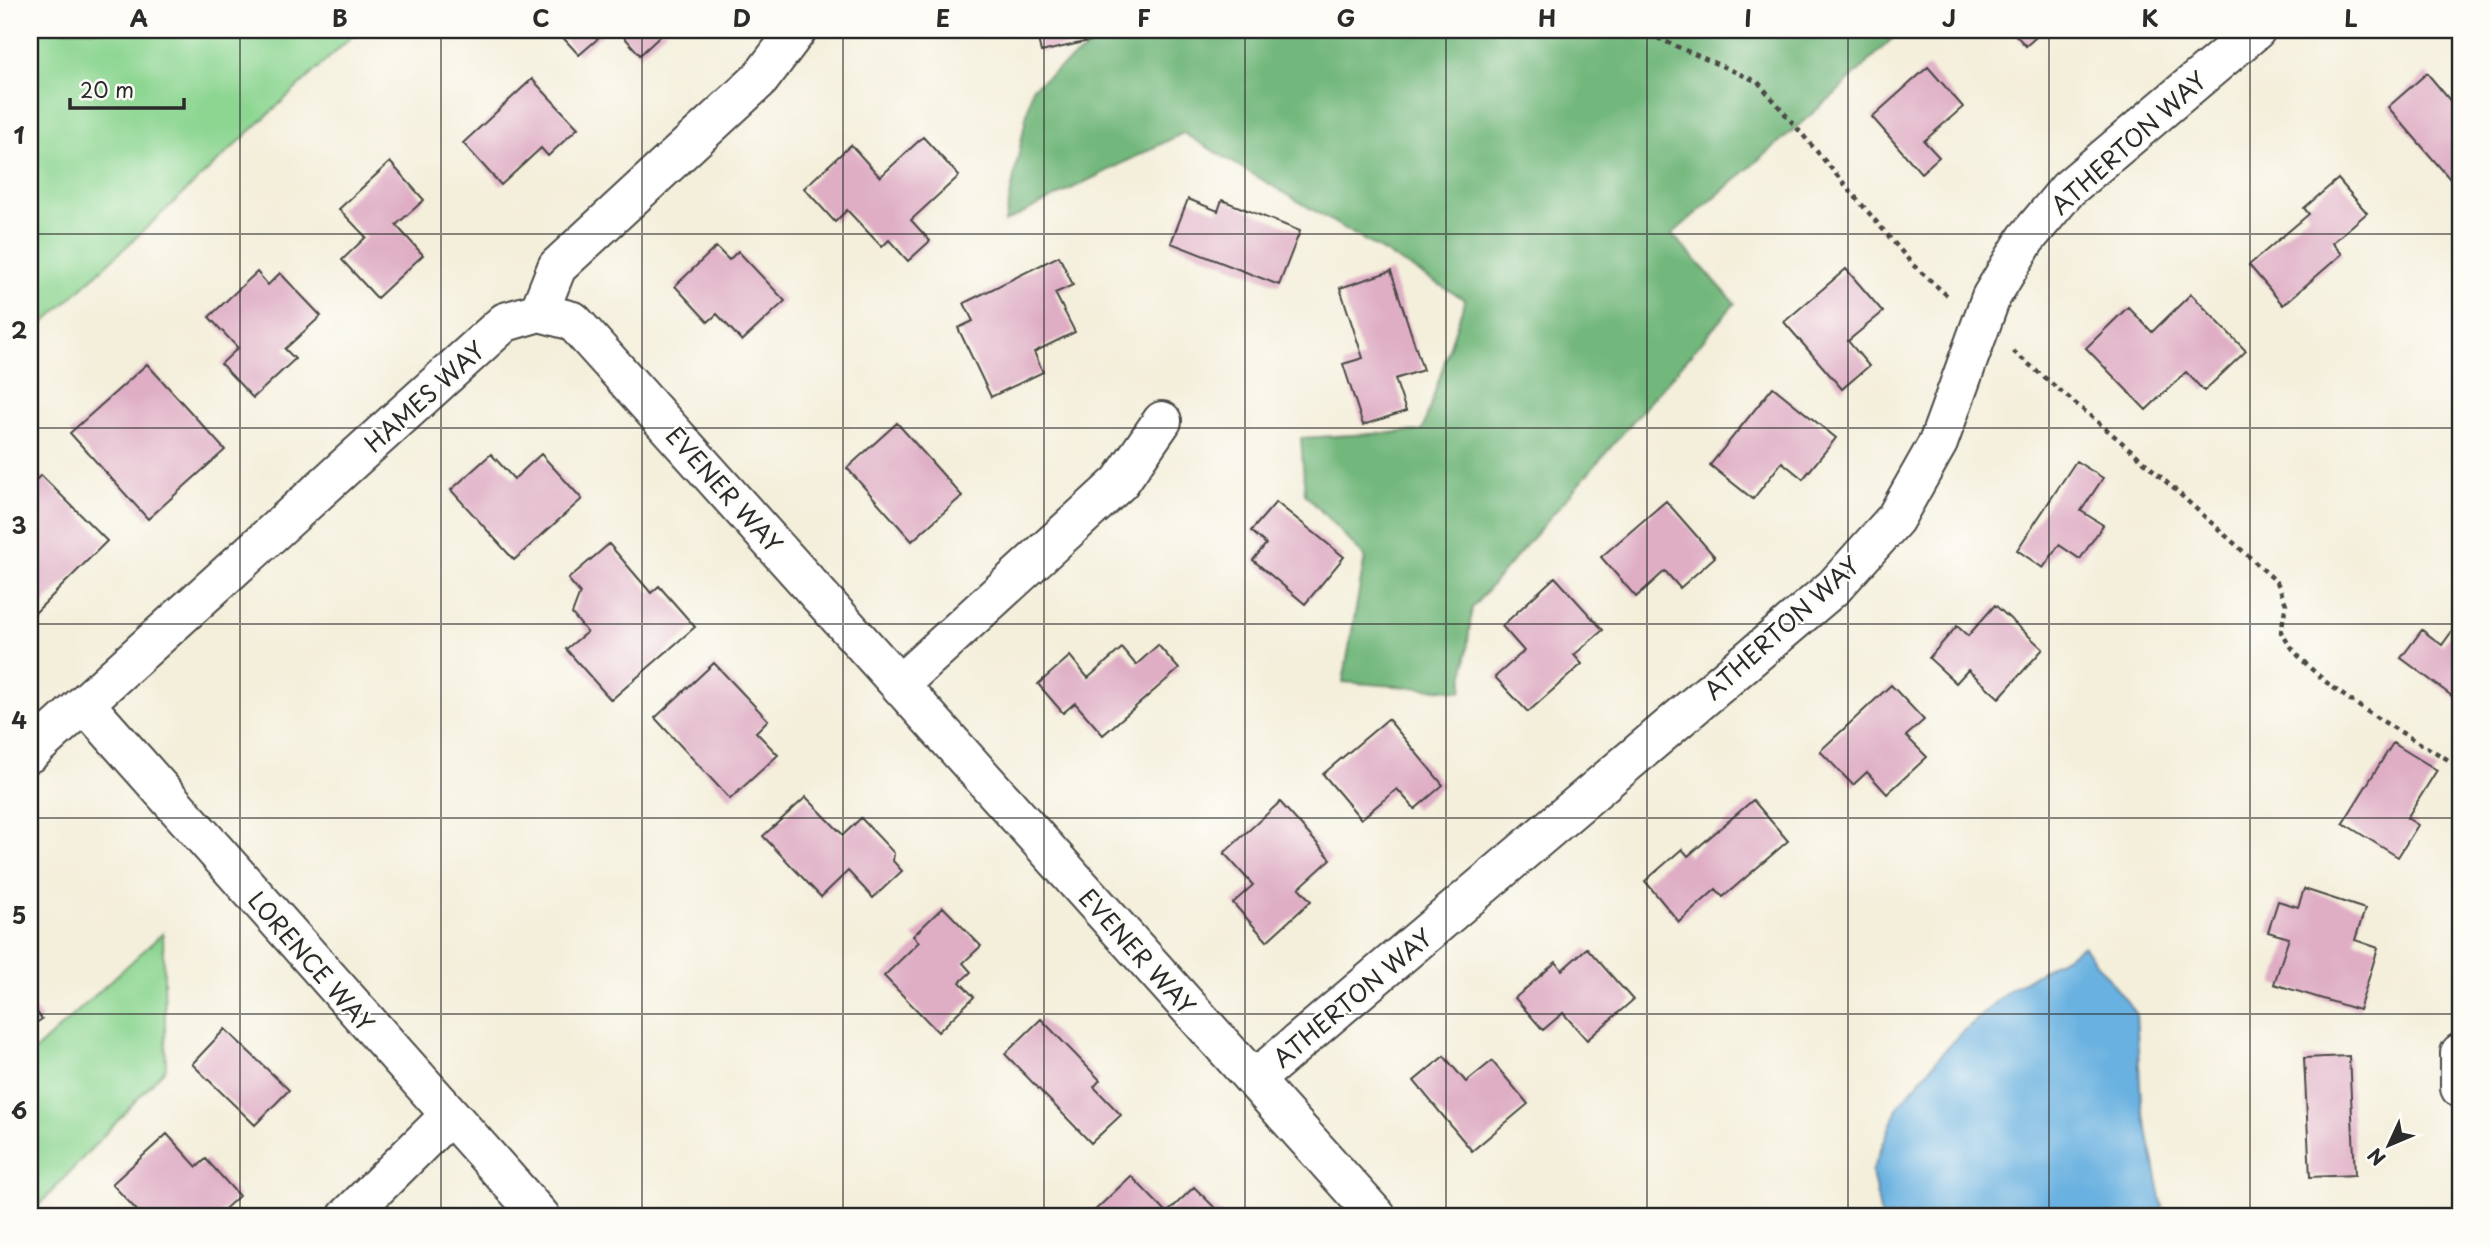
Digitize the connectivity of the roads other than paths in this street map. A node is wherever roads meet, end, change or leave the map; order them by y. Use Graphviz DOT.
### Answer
graph roads {
  1 [pos="797,30"];
  2 [pos="2256,30"];
  3 [pos="539,312"];
  4 [pos="1161,421"];
  5 [pos="900,684"];
  6 [pos="85,704"];
  7 [pos="30,754"];
  8 [pos="2460,1053"];
  9 [pos="1254,1080"];
  10 [pos="2460,1088"];
  11 [pos="449,1116"];
  12 [pos="347,1217"];
  13 [pos="541,1217"];
  14 [pos="1377,1217"];
  1 -- 3 [label="street"];
  2 -- 9 [label="street, ATHERTON WAY"];
  3 -- 5 [label="street, EVENER WAY"];
  3 -- 6 [label="street, HAMES WAY"];
  4 -- 5 [label="street"];
  5 -- 9 [label="street, EVENER WAY"];
  6 -- 7 [label="street, HAMES WAY"];
  6 -- 11 [label="street, LORENCE WAY"];
  8 -- 10 [label="street"];
  9 -- 14 [label="street, EVENER WAY"];
  11 -- 12 [label="street"];
  11 -- 13 [label="street, LORENCE WAY"];
}
